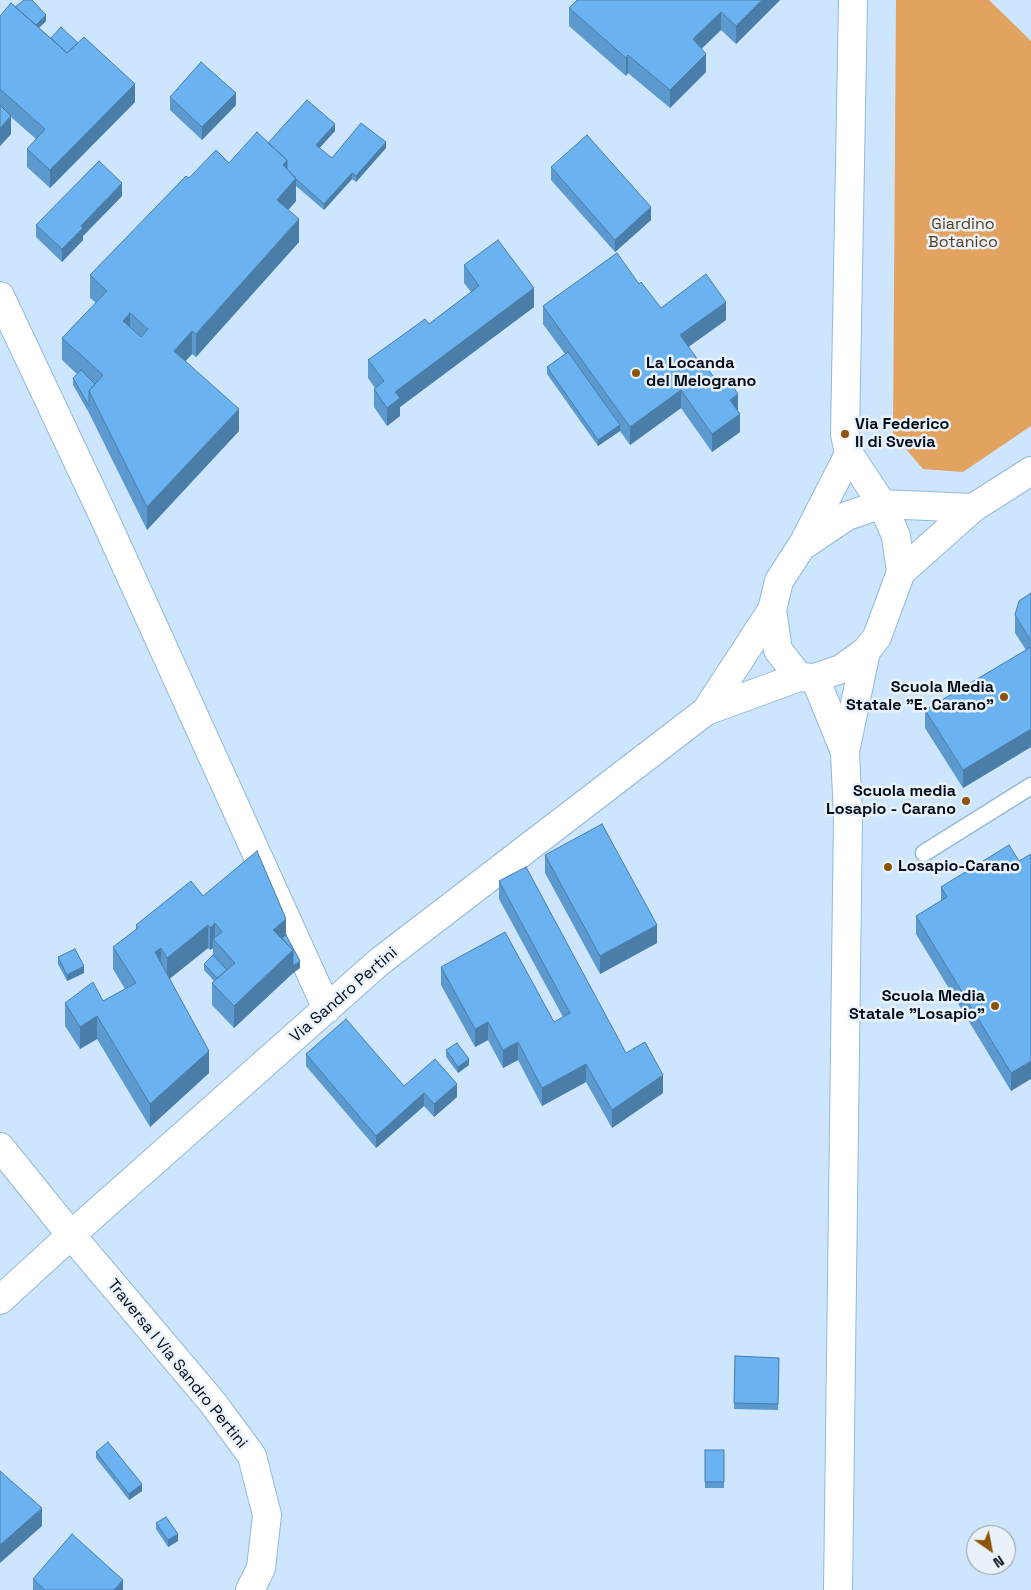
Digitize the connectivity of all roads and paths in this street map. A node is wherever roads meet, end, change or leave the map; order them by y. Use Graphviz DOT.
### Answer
graph roads {
  1 [pos="853,0"];
  2 [pos="0,296"];
  3 [pos="849,454"];
  4 [pos="1031,471"];
  5 [pos="882,504"];
  6 [pos="974,508"];
  7 [pos="801,547"];
  8 [pos="901,572"];
  9 [pos="772,610"];
  10 [pos="866,650"];
  11 [pos="807,677"];
  12 [pos="706,711"];
  13 [pos="845,752"];
  14 [pos="1031,786"];
  15 [pos="924,853"];
  16 [pos="327,1009"];
  17 [pos="0,1147"];
  18 [pos="71,1234"];
  19 [pos="0,1300"];
  20 [pos="250,1590"];
  21 [pos="838,1590"];
  1 -- 3 [label="street"];
  2 -- 16 [label="street"];
  3 -- 5 [label="street"];
  3 -- 7 [label="street"];
  4 -- 6 [label="street"];
  5 -- 6 [label="street"];
  5 -- 7 [label="street"];
  5 -- 8 [label="street"];
  6 -- 8 [label="street"];
  7 -- 9 [label="street"];
  8 -- 10 [label="street"];
  9 -- 11 [label="street"];
  9 -- 12 [label="street"];
  10 -- 11 [label="street"];
  10 -- 13 [label="street"];
  11 -- 12 [label="street"];
  11 -- 13 [label="street"];
  12 -- 16 [label="street, Via Sandro Pertini"];
  13 -- 21 [label="street"];
  14 -- 15 [label="lane"];
  16 -- 18 [label="street, Via Sandro Pertini"];
  17 -- 18 [label="street, Traversa I Via Sandro Pertini"];
  18 -- 19 [label="street, Via Sandro Pertini"];
  18 -- 20 [label="street, Traversa I Via Sandro Pertini"];
}
